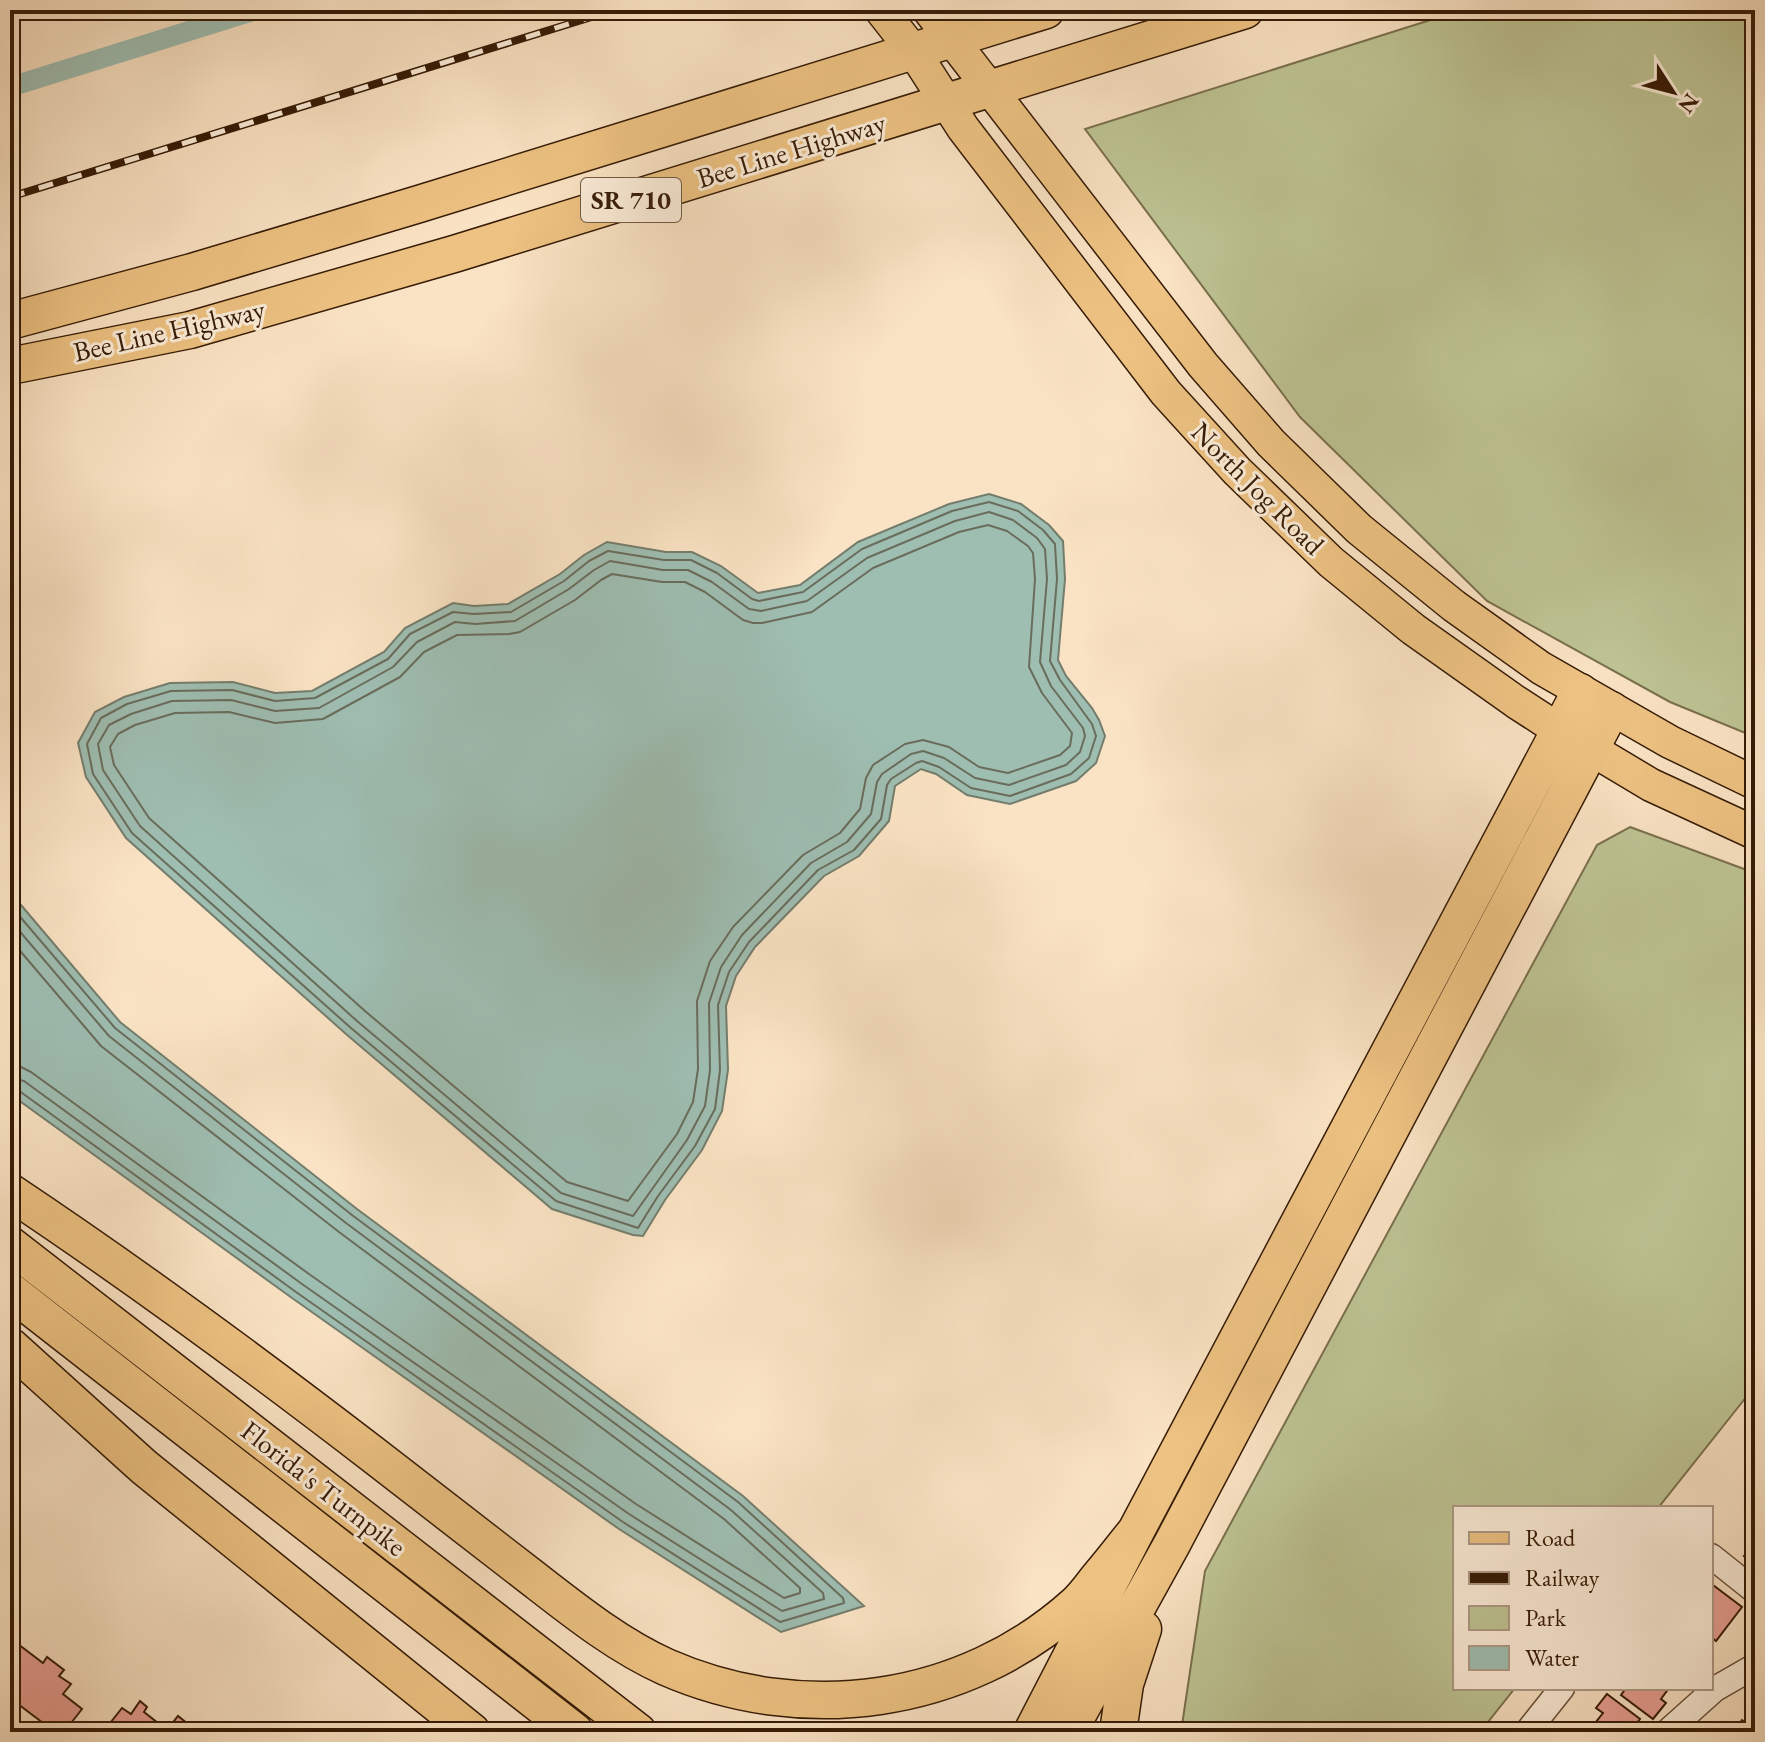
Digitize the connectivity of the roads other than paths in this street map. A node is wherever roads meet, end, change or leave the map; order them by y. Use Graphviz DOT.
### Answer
graph roads {
  1 [pos="881,10"];
  2 [pos="929,10"];
  3 [pos="1046,10"];
  4 [pos="1245,10"];
  5 [pos="950,40"];
  6 [pos="914,52"];
  7 [pos="990,90"];
  8 [pos="947,102"];
  9 [pos="10,321"];
  10 [pos="10,366"];
  11 [pos="1595,701"];
  12 [pos="1559,730"];
  13 [pos="1590,750"];
  14 [pos="1755,783"];
  15 [pos="1755,833"];
  16 [pos="1364,1102"];
  17 [pos="1396,1119"];
  18 [pos="10,1192"];
  19 [pos="10,1245"];
  20 [pos="10,1291"];
  21 [pos="10,1346"];
  22 [pos="1136,1531"];
  23 [pos="1172,1544"];
  24 [pos="1713,1558"];
  25 [pos="1755,1591"];
  26 [pos="1755,1666"];
  27 [pos="1560,1690"];
  28 [pos="472,1732"];
  29 [pos="575,1732"];
  30 [pos="638,1732"];
  31 [pos="1032,1732"];
  32 [pos="1068,1732"];
  33 [pos="1118,1732"];
  34 [pos="1527,1732"];
  35 [pos="1667,1732"];
  1 -- 6 [label="main road, North Jog Road"];
  2 -- 5 [label="main road, North Jog Road"];
  3 -- 5 [label="highway, Bee Line Highway / SR 710"];
  4 -- 7 [label="highway, Bee Line Highway / SR 710"];
  5 -- 6 [label="highway, Bee Line Highway / SR 710"];
  5 -- 7 [label="main road, North Jog Road"];
  6 -- 8 [label="main road, North Jog Road"];
  6 -- 9 [label="highway, Bee Line Highway / SR 710"];
  7 -- 8 [label="highway, Bee Line Highway / SR 710"];
  7 -- 11 [label="main road, North Jog Road"];
  8 -- 10 [label="highway, Bee Line Highway / SR 710"];
  8 -- 12 [label="main road, North Jog Road"];
  11 -- 12 [label="highway"];
  11 -- 13 [label="highway"];
  11 -- 14 [label="main road, North Jog Road"];
  12 -- 13 [label="main road, North Jog Road"];
  12 -- 16 [label="highway"];
  13 -- 15 [label="main road, North Jog Road"];
  13 -- 17 [label="highway"];
  16 -- 17 [label="street"];
  16 -- 22 [label="highway"];
  17 -- 23 [label="highway"];
  18 -- 22 [label="highway"];
  19 -- 30 [label="highway, Florida's Turnpike"];
  20 -- 29 [label="highway, Florida's Turnpike"];
  21 -- 28 [label="highway"];
  22 -- 31 [label="highway"];
  23 -- 32 [label="highway"];
  23 -- 33 [label="highway"];
  24 -- 25 [label="street"];
  26 -- 35 [label="street"];
  27 -- 34 [label="street"];
}
